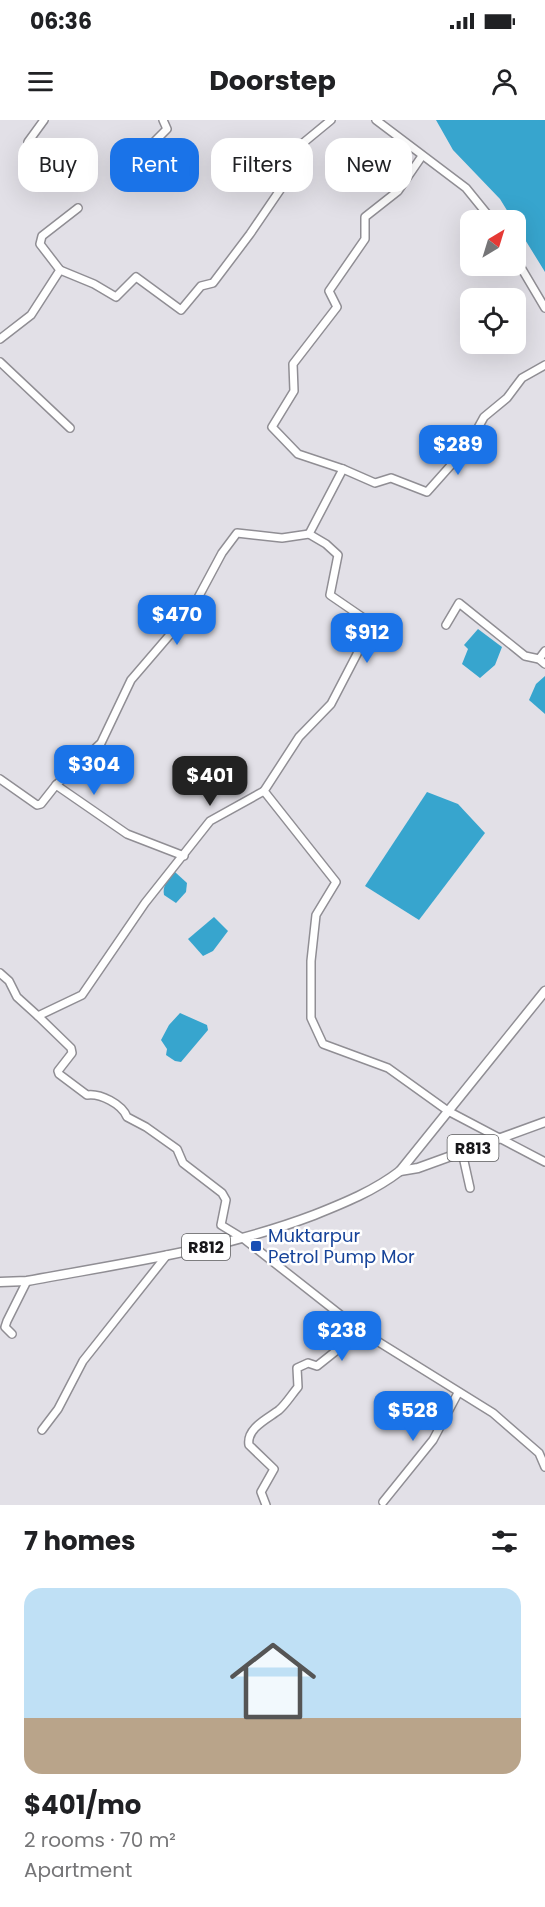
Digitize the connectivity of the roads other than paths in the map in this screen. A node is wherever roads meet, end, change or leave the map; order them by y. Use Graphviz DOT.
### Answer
graph roads {
  1 [pos="44,120"];
  2 [pos="163,120"];
  3 [pos="331,120"];
  4 [pos="376,120"];
  5 [pos="31,138"];
  6 [pos="158,138"];
  7 [pos="422,156"];
  8 [pos="78,208"];
  9 [pos="484,210"];
  10 [pos="60,270"];
  11 [pos="526,276"];
  12 [pos="545,308"];
  13 [pos="0,339"];
  14 [pos="0,362"];
  15 [pos="545,365"];
  16 [pos="70,428"];
  17 [pos="343,469"];
  18 [pos="309,534"];
  19 [pos="446,625"];
  20 [pos="545,651"];
  21 [pos="542,662"];
  22 [pos="0,779"];
  23 [pos="56,785"];
  24 [pos="264,791"];
  25 [pos="184,856"];
  26 [pos="0,973"];
  27 [pos="545,991"];
  28 [pos="38,1016"];
  29 [pos="448,1111"];
  30 [pos="545,1122"];
  31 [pos="503,1138"];
  32 [pos="462,1152"];
  33 [pos="545,1162"];
  34 [pos="400,1171"];
  35 [pos="470,1188"];
  36 [pos="244,1239"];
  37 [pos="167,1255"];
  38 [pos="27,1281"];
  39 [pos="0,1282"];
  40 [pos="361,1331"];
  41 [pos="12,1334"];
  42 [pos="458,1393"];
  43 [pos="42,1430"];
  44 [pos="545,1467"];
  45 [pos="383,1502"];
  46 [pos="266,1505"];
  1 -- 5 [label="street"];
  2 -- 6 [label="street"];
  3 -- 10 [label="street"];
  4 -- 7 [label="street"];
  7 -- 9 [label="street"];
  7 -- 17 [label="street"];
  8 -- 10 [label="street"];
  10 -- 13 [label="street"];
  11 -- 12 [label="street"];
  14 -- 16 [label="street"];
  15 -- 17 [label="street"];
  17 -- 18 [label="street"];
  18 -- 23 [label="street"];
  18 -- 24 [label="street"];
  19 -- 21 [label="street"];
  20 -- 21 [label="street"];
  22 -- 23 [label="street"];
  23 -- 25 [label="street"];
  24 -- 25 [label="street"];
  24 -- 29 [label="street"];
  25 -- 28 [label="street"];
  26 -- 28 [label="street"];
  27 -- 29 [label="main road, R812"];
  28 -- 36 [label="street"];
  29 -- 31 [label="street"];
  29 -- 34 [label="main road, R812"];
  30 -- 31 [label="main road, R813"];
  31 -- 32 [label="main road, R813"];
  31 -- 33 [label="street"];
  32 -- 34 [label="main road, R813"];
  32 -- 35 [label="street"];
  34 -- 36 [label="main road, R812"];
  36 -- 37 [label="main road, R812"];
  36 -- 40 [label="street"];
  37 -- 38 [label="main road, R812"];
  37 -- 43 [label="street"];
  38 -- 39 [label="main road, R812"];
  38 -- 41 [label="street"];
  40 -- 42 [label="street"];
  40 -- 46 [label="street"];
  42 -- 44 [label="street"];
  42 -- 45 [label="street"];
}
